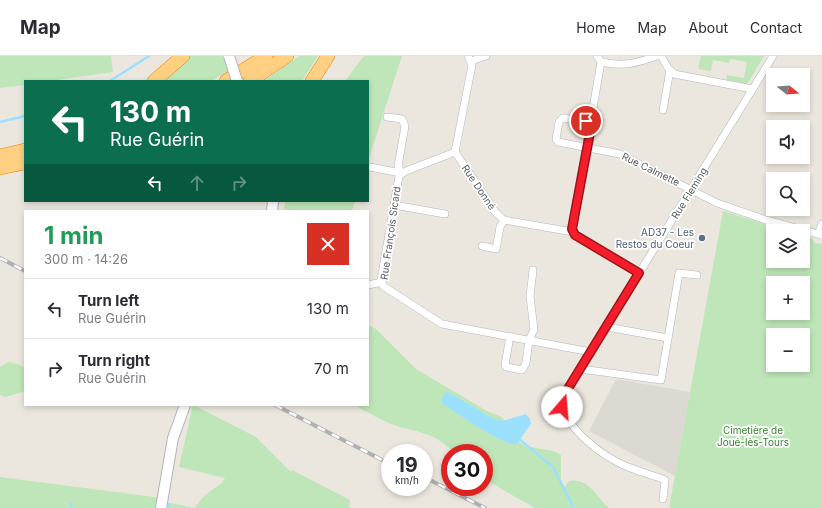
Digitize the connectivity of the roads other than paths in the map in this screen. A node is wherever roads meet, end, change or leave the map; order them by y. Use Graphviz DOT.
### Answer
graph roads {
  1 [pos="183,56"];
  2 [pos="229,56"];
  3 [pos="234,56"];
  4 [pos="266,56"];
  5 [pos="286,56"];
  6 [pos="328,56"];
  7 [pos="486,56"];
  8 [pos="657,56"];
  9 [pos="661,56"];
  10 [pos="773,56"];
  11 [pos="470,59"];
  12 [pos="599,59"];
  13 [pos="670,70"];
  14 [pos="155,80"];
  15 [pos="228,80"];
  16 [pos="237,80"];
  17 [pos="243,80"];
  18 [pos="251,80"];
  19 [pos="313,80"];
  20 [pos="752,89"];
  21 [pos="663,110"];
  22 [pos="387,117"];
  23 [pos="592,122"];
  24 [pos="587,146"];
  25 [pos="24,147"];
  26 [pos="24,150"];
  27 [pos="455,152"];
  28 [pos="0,160"];
  29 [pos="24,163"];
  30 [pos="370,167"];
  31 [pos="401,174"];
  32 [pos="691,189"];
  33 [pos="394,205"];
  34 [pos="445,214"];
  35 [pos="504,220"];
  36 [pos="822,224"];
  37 [pos="573,232"];
  38 [pos="820,234"];
  39 [pos="482,246"];
  40 [pos="533,270"];
  41 [pos="639,273"];
  42 [pos="697,275"];
  43 [pos="382,282"];
  44 [pos="369,285"];
  45 [pos="607,327"];
  46 [pos="510,336"];
  47 [pos="668,338"];
  48 [pos="529,340"];
  49 [pos="592,352"];
  50 [pos="581,369"];
  51 [pos="185,406"];
  52 [pos="663,498"];
  53 [pos="161,508"];
  1 -- 14 [label="highway"];
  2 -- 16 [label="street, bridge"];
  3 -- 17 [label="street"];
  4 -- 15 [label="highway"];
  5 -- 18 [label="highway"];
  6 -- 19 [label="highway"];
  7 -- 11 [label="street"];
  8 -- 12 [label="street"];
  9 -- 13 [label="street"];
  10 -- 20 [label="street, Rue Fleming"];
  11 -- 27 [label="street"];
  12 -- 23 [label="street"];
  13 -- 20 [label="street"];
  13 -- 21 [label="street"];
  20 -- 32 [label="street, Rue Fleming"];
  22 -- 31 [label="street"];
  23 -- 24 [label="street"];
  23 -- 24 [label="street, Rue Calmette"];
  24 -- 32 [label="street, Rue Calmette"];
  24 -- 37 [label="street"];
  25 -- 28 [label="highway"];
  26 -- 28 [label="highway"];
  27 -- 31 [label="street, Rue François Sicard"];
  27 -- 35 [label="street, Rue Donné"];
  28 -- 29 [label="highway"];
  30 -- 31 [label="street"];
  31 -- 33 [label="street, Rue François Sicard"];
  32 -- 38 [label="street, Rue Calmette"];
  32 -- 41 [label="street, Rue Fleming"];
  33 -- 34 [label="street"];
  33 -- 43 [label="street, Rue François Sicard"];
  35 -- 37 [label="street"];
  35 -- 39 [label="street"];
  36 -- 38 [label="street"];
  37 -- 41 [label="street"];
  40 -- 48 [label="street"];
  41 -- 45 [label="street, Rue Fleming"];
  42 -- 47 [label="street"];
  43 -- 44 [label="street"];
  43 -- 46 [label="street, Rue François Sicard"];
  45 -- 47 [label="street"];
  45 -- 49 [label="street, Rue Fleming"];
  46 -- 48 [label="street, Rue François Sicard"];
  46 -- 48 [label="street"];
  47 -- 50 [label="street"];
  48 -- 49 [label="street, Rue François Sicard"];
  49 -- 50 [label="street, Rue Fleming"];
  50 -- 52 [label="street, Rue Fleming"];
  51 -- 53 [label="street"];
}
